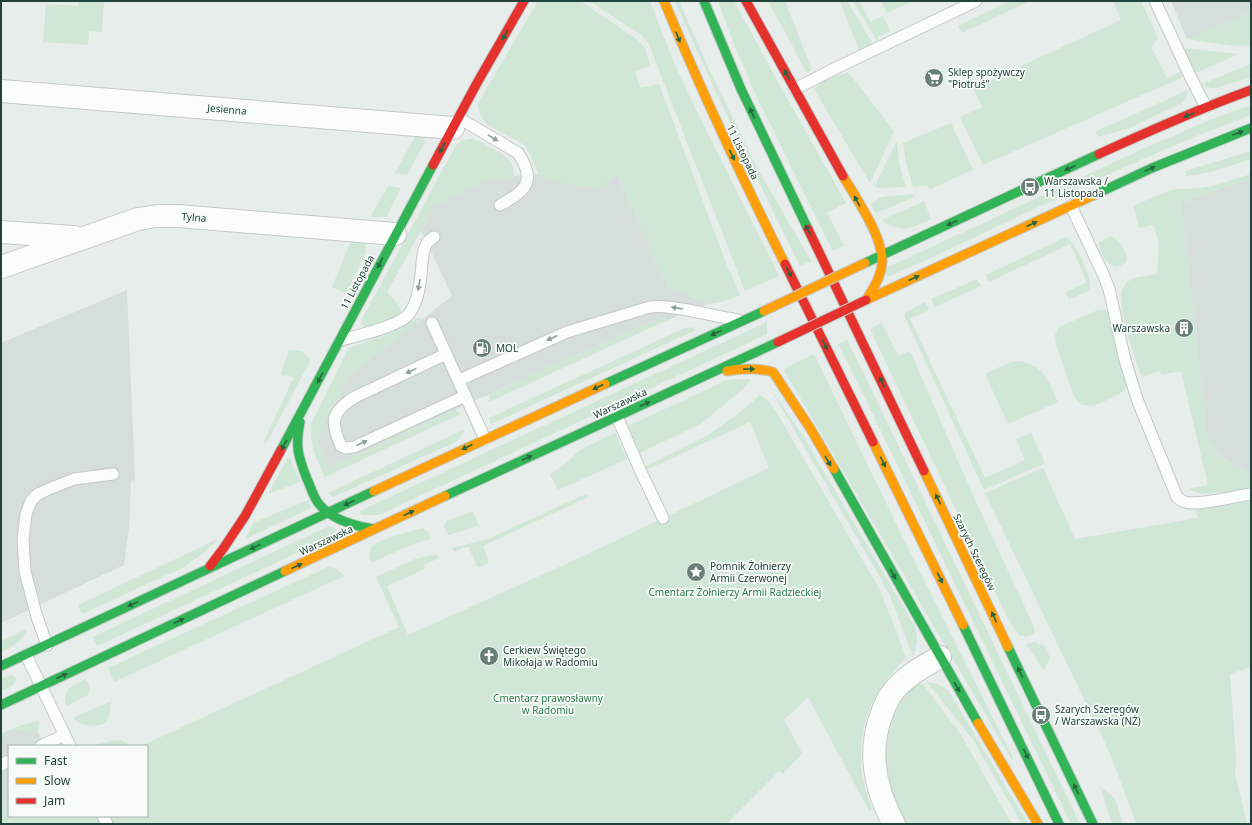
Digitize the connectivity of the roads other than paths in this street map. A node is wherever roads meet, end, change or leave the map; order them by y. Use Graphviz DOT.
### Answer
graph roads {
  1 [pos="524,1"];
  2 [pos="664,1"];
  3 [pos="699,1"];
  4 [pos="704,1"];
  5 [pos="746,1"];
  6 [pos="976,1"];
  7 [pos="1155,1"];
  8 [pos="710,17"];
  9 [pos="795,89"];
  10 [pos="1251,90"];
  11 [pos="1,91"];
  12 [pos="1206,108"];
  13 [pos="456,123"];
  14 [pos="1251,128"];
  15 [pos="500,206"];
  16 [pos="1071,206"];
  17 [pos="1,232"];
  18 [pos="395,234"];
  19 [pos="434,237"];
  20 [pos="82,238"];
  21 [pos="883,255"];
  22 [pos="1,267"];
  23 [pos="790,299"];
  24 [pos="866,300"];
  25 [pos="778,314"];
  26 [pos="742,321"];
  27 [pos="432,323"];
  28 [pos="771,334"];
  29 [pos="339,341"];
  30 [pos="769,350"];
  31 [pos="446,354"];
  32 [pos="710,374"];
  33 [pos="459,380"];
  34 [pos="466,396"];
  35 [pos="303,410"];
  36 [pos="617,417"];
  37 [pos="485,439"];
  38 [pos="113,474"];
  39 [pos="1251,494"];
  40 [pos="328,512"];
  41 [pos="663,518"];
  42 [pos="374,530"];
  43 [pos="206,570"];
  44 [pos="47,644"];
  45 [pos="26,654"];
  46 [pos="940,657"];
  47 [pos="1,666"];
  48 [pos="41,686"];
  49 [pos="1,705"];
  50 [pos="64,735"];
  51 [pos="43,745"];
  52 [pos="69,745"];
  53 [pos="894,824"];
  54 [pos="1038,824"];
  55 [pos="1059,824"];
  56 [pos="1093,824"];
  1 -- 13 [label="main road, 11 Listopada, one-way"];
  2 -- 55 [label="main road, 11 Listopada, one-way"];
  3 -- 8 [label="main road"];
  4 -- 8 [label="main road"];
  9 -- 5 [label="main road, one-way"];
  6 -- 9 [label="lane"];
  7 -- 12 [label="lane"];
  56 -- 8 [label="main road, Szarych Szeregów, one-way"];
  21 -- 9 [label="main road, one-way"];
  10 -- 12 [label="main road"];
  11 -- 13 [label="street, Jesienna"];
  12 -- 21 [label="main road, one-way"];
  13 -- 15 [label="lane, one-way"];
  13 -- 18 [label="main road, 11 Listopada, one-way"];
  16 -- 14 [label="main road, Warszawska, one-way"];
  24 -- 16 [label="main road, Warszawska, one-way"];
  16 -- 39 [label="lane"];
  17 -- 20 [label="street"];
  18 -- 20 [label="street, Tylna"];
  18 -- 29 [label="main road, 11 Listopada, one-way"];
  19 -- 29 [label="lane, one-way"];
  20 -- 22 [label="street, Tylna"];
  21 -- 23 [label="main road, bridge"];
  21 -- 24 [label="main road"];
  23 -- 25 [label="main road"];
  23 -- 26 [label="main road, bridge"];
  24 -- 30 [label="main road, Warszawska, bridge"];
  26 -- 33 [label="lane, one-way"];
  26 -- 37 [label="main road, one-way"];
  27 -- 31 [label="lane"];
  28 -- 30 [label="main road"];
  29 -- 35 [label="main road, 11 Listopada, one-way"];
  30 -- 32 [label="main road, Warszawska"];
  31 -- 33 [label="lane"];
  31 -- 34 [label="lane, one-way"];
  36 -- 32 [label="main road, Warszawska, one-way"];
  32 -- 46 [label="main road, one-way"];
  33 -- 34 [label="lane"];
  34 -- 37 [label="lane"];
  35 -- 40 [label="main road"];
  35 -- 43 [label="main road, 11 Listopada, one-way"];
  36 -- 41 [label="lane"];
  42 -- 36 [label="main road, Warszawska, one-way"];
  37 -- 40 [label="main road, one-way"];
  38 -- 44 [label="lane"];
  40 -- 42 [label="main road"];
  40 -- 43 [label="main road, one-way"];
  48 -- 42 [label="main road, Warszawska, one-way"];
  43 -- 44 [label="main road, one-way"];
  44 -- 45 [label="main road"];
  45 -- 47 [label="main road"];
  45 -- 48 [label="lane"];
  46 -- 53 [label="street"];
  46 -- 54 [label="main road, one-way"];
  48 -- 49 [label="main road, Warszawska"];
  48 -- 50 [label="lane"];
  50 -- 51 [label="lane"];
  50 -- 52 [label="lane"];
}
